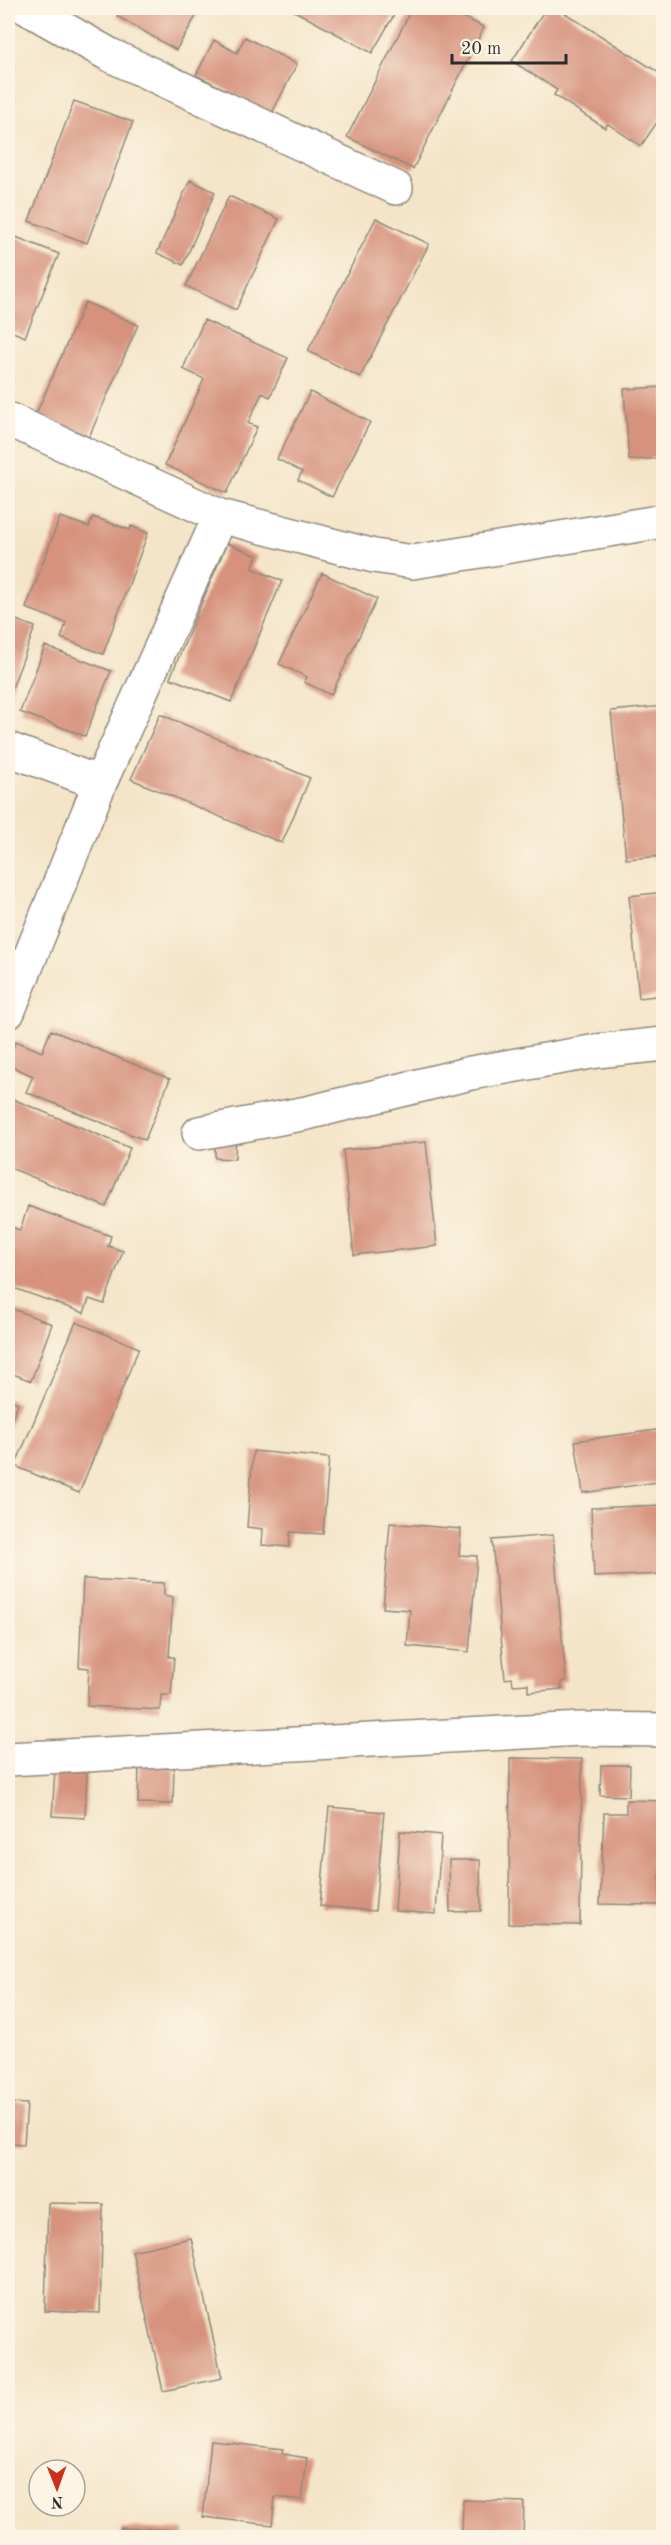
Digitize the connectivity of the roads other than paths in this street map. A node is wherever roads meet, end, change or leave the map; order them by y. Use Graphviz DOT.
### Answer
graph roads {
  1 [pos="27,8"];
  2 [pos="396,188"];
  3 [pos="8,419"];
  4 [pos="220,516"];
  5 [pos="663,521"];
  6 [pos="8,749"];
  7 [pos="99,783"];
  8 [pos="8,1012"];
  9 [pos="663,1044"];
  10 [pos="199,1133"];
  11 [pos="663,1730"];
  12 [pos="8,1759"];
  1 -- 2 [label="street"];
  3 -- 4 [label="street"];
  4 -- 5 [label="street"];
  4 -- 7 [label="street"];
  6 -- 7 [label="street"];
  7 -- 8 [label="street"];
  9 -- 10 [label="street"];
  11 -- 12 [label="street"];
}
